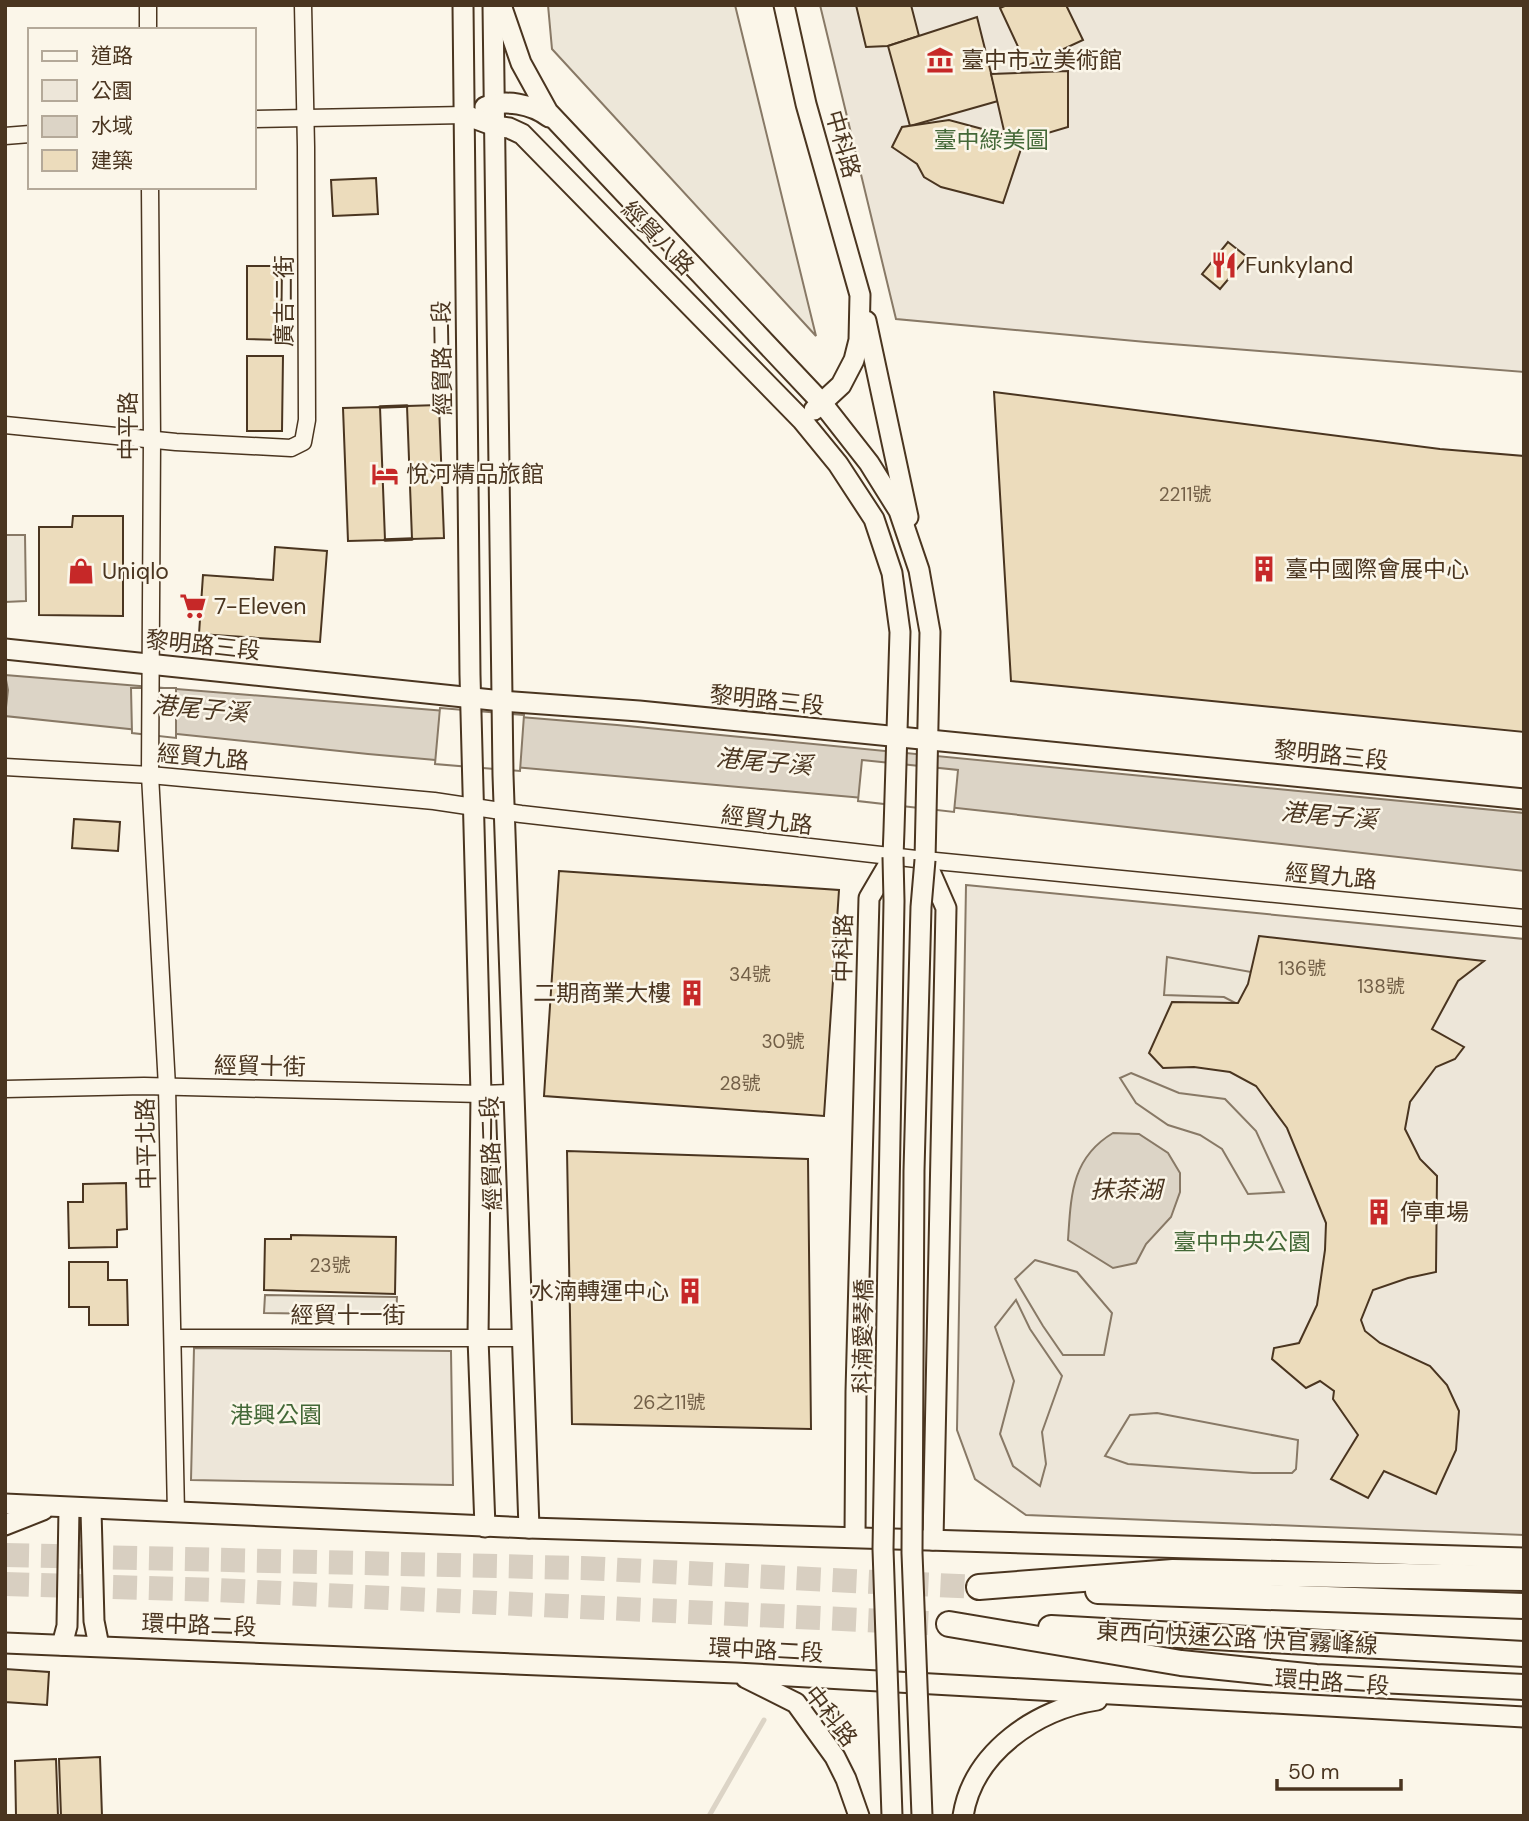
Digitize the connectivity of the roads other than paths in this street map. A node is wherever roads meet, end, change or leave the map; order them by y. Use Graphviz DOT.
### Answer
graph roads {
  1 [pos="148,5"];
  2 [pos="303,5"];
  3 [pos="463,5"];
  4 [pos="493,5"];
  5 [pos="501,5"];
  6 [pos="784,5"];
  7 [pos="148,28"];
  8 [pos="495,103"];
  9 [pos="464,115"];
  10 [pos="306,117"];
  11 [pos="256,119"];
  12 [pos="555,121"];
  13 [pos="495,126"];
  14 [pos="28,134"];
  15 [pos="5,136"];
  16 [pos="150,189"];
  17 [pos="860,295"];
  18 [pos="822,403"];
  19 [pos="802,420"];
  20 [pos="5,425"];
  21 [pos="152,439"];
  22 [pos="919,570"];
  23 [pos="5,649"];
  24 [pos="149,673"];
  25 [pos="471,704"];
  26 [pos="502,705"];
  27 [pos="897,738"];
  28 [pos="929,741"];
  29 [pos="149,756"];
  30 [pos="5,767"];
  31 [pos="150,775"];
  32 [pos="1524,799"];
  33 [pos="474,807"];
  34 [pos="504,812"];
  35 [pos="925,852"];
  36 [pos="893,857"];
  37 [pos="1524,918"];
  38 [pos="167,1087"];
  39 [pos="5,1089"];
  40 [pos="514,1093"];
  41 [pos="481,1094"];
  42 [pos="173,1338"];
  43 [pos="478,1338"];
  44 [pos="522,1338"];
  45 [pos="5,1504"];
  46 [pos="63,1508"];
  47 [pos="92,1510"];
  48 [pos="176,1513"];
  49 [pos="5,1525"];
  50 [pos="485,1527"];
  51 [pos="528,1528"];
  52 [pos="855,1537"];
  53 [pos="933,1539"];
  54 [pos="1524,1558"];
  55 [pos="1524,1578"];
  56 [pos="1524,1606"];
  57 [pos="5,1643"];
  58 [pos="62,1644"];
  59 [pos="99,1646"];
  60 [pos="1524,1654"];
  61 [pos="736,1673"];
  62 [pos="1524,1686"];
  63 [pos="1133,1695"];
  64 [pos="1524,1717"];
  65 [pos="859,1816"];
  66 [pos="892,1816"];
  67 [pos="922,1816"];
  68 [pos="963,1816"];
  1 -- 7 [label="street"];
  2 -- 10 [label="street, 廣吉二街"];
  3 -- 9 [label="street, 經貿路二段"];
  4 -- 8 [label="street"];
  5 -- 12 [label="street, 經貿八路"];
  6 -- 17 [label="street, 中科路"];
  8 -- 9 [label="street, 經貿八路"];
  8 -- 12 [label="street, 經貿八路"];
  8 -- 13 [label="street"];
  9 -- 10 [label="street, 經貿八路"];
  9 -- 13 [label="street, 經貿八路"];
  9 -- 25 [label="street, 經貿路二段"];
  10 -- 11 [label="street, 經貿八路"];
  10 -- 21 [label="street, 廣吉二街"];
  12 -- 18 [label="street, 經貿八路"];
  13 -- 19 [label="street, 經貿八路"];
  13 -- 26 [label="street"];
  14 -- 15 [label="street"];
  16 -- 21 [label="street, 中平路"];
  17 -- 18 [label="street, 中科路"];
  17 -- 22 [label="street, 中科路"];
  18 -- 19 [label="street, 中科路"];
  18 -- 22 [label="street, 中科路"];
  19 -- 27 [label="street, 中科路"];
  20 -- 21 [label="street"];
  21 -- 24 [label="street, 中平路"];
  22 -- 28 [label="street, 中科路"];
  23 -- 24 [label="street, 黎明路三段"];
  24 -- 25 [label="street, 黎明路三段"];
  24 -- 29 [label="street, 中平路"];
  25 -- 26 [label="street, 黎明路三段"];
  25 -- 33 [label="street, 經貿路二段"];
  26 -- 27 [label="street, 黎明路三段"];
  26 -- 34 [label="street, 經貿路二段"];
  27 -- 28 [label="street, 黎明路三段"];
  27 -- 36 [label="street, 中科路"];
  28 -- 32 [label="street, 黎明路三段"];
  28 -- 35 [label="street, 中科路"];
  29 -- 31 [label="street, 中平北路"];
  30 -- 31 [label="street, 經貿九路"];
  31 -- 33 [label="street, 經貿九路"];
  31 -- 38 [label="street, 中平北路"];
  33 -- 34 [label="street, 經貿九路"];
  33 -- 41 [label="street, 經貿路二段"];
  34 -- 36 [label="street, 經貿九路"];
  34 -- 40 [label="street, 經貿路二段"];
  35 -- 36 [label="street, 經貿九路"];
  35 -- 37 [label="street, 經貿九路"];
  35 -- 53 [label="street, 中科路"];
  35 -- 67 [label="street, bridge"];
  36 -- 52 [label="street, 中科路"];
  36 -- 66 [label="street, 科湳愛琴橋, bridge"];
  38 -- 39 [label="street, 經貿十街"];
  38 -- 41 [label="street, 經貿十街"];
  38 -- 42 [label="street, 中平北路"];
  40 -- 41 [label="street, 經貿十街"];
  40 -- 44 [label="street, 經貿路二段"];
  41 -- 43 [label="street, 經貿路二段"];
  42 -- 43 [label="street, 經貿十一街"];
  42 -- 48 [label="street, 中平北路"];
  43 -- 44 [label="street, 經貿十一街"];
  43 -- 50 [label="street, 經貿路二段"];
  44 -- 51 [label="street, 經貿路二段"];
  45 -- 46 [label="street"];
  46 -- 47 [label="street"];
  46 -- 49 [label="street"];
  46 -- 58 [label="street"];
  47 -- 48 [label="street"];
  47 -- 59 [label="street"];
  48 -- 50 [label="street"];
  50 -- 51 [label="street"];
  51 -- 52 [label="street"];
  52 -- 53 [label="street"];
  53 -- 54 [label="street"];
  55 -- 56 [label="highway, 東西向快速公路 快官霧峰線"];
  57 -- 58 [label="street, 環中路二段"];
  58 -- 59 [label="street, 環中路二段"];
  59 -- 61 [label="street, 環中路二段"];
  60 -- 62 [label="highway, 東西向快速公路 快官霧峰線"];
  61 -- 63 [label="street, 環中路二段"];
  61 -- 65 [label="street, 中科路"];
  63 -- 64 [label="street, 環中路二段"];
  63 -- 68 [label="street"];
}
